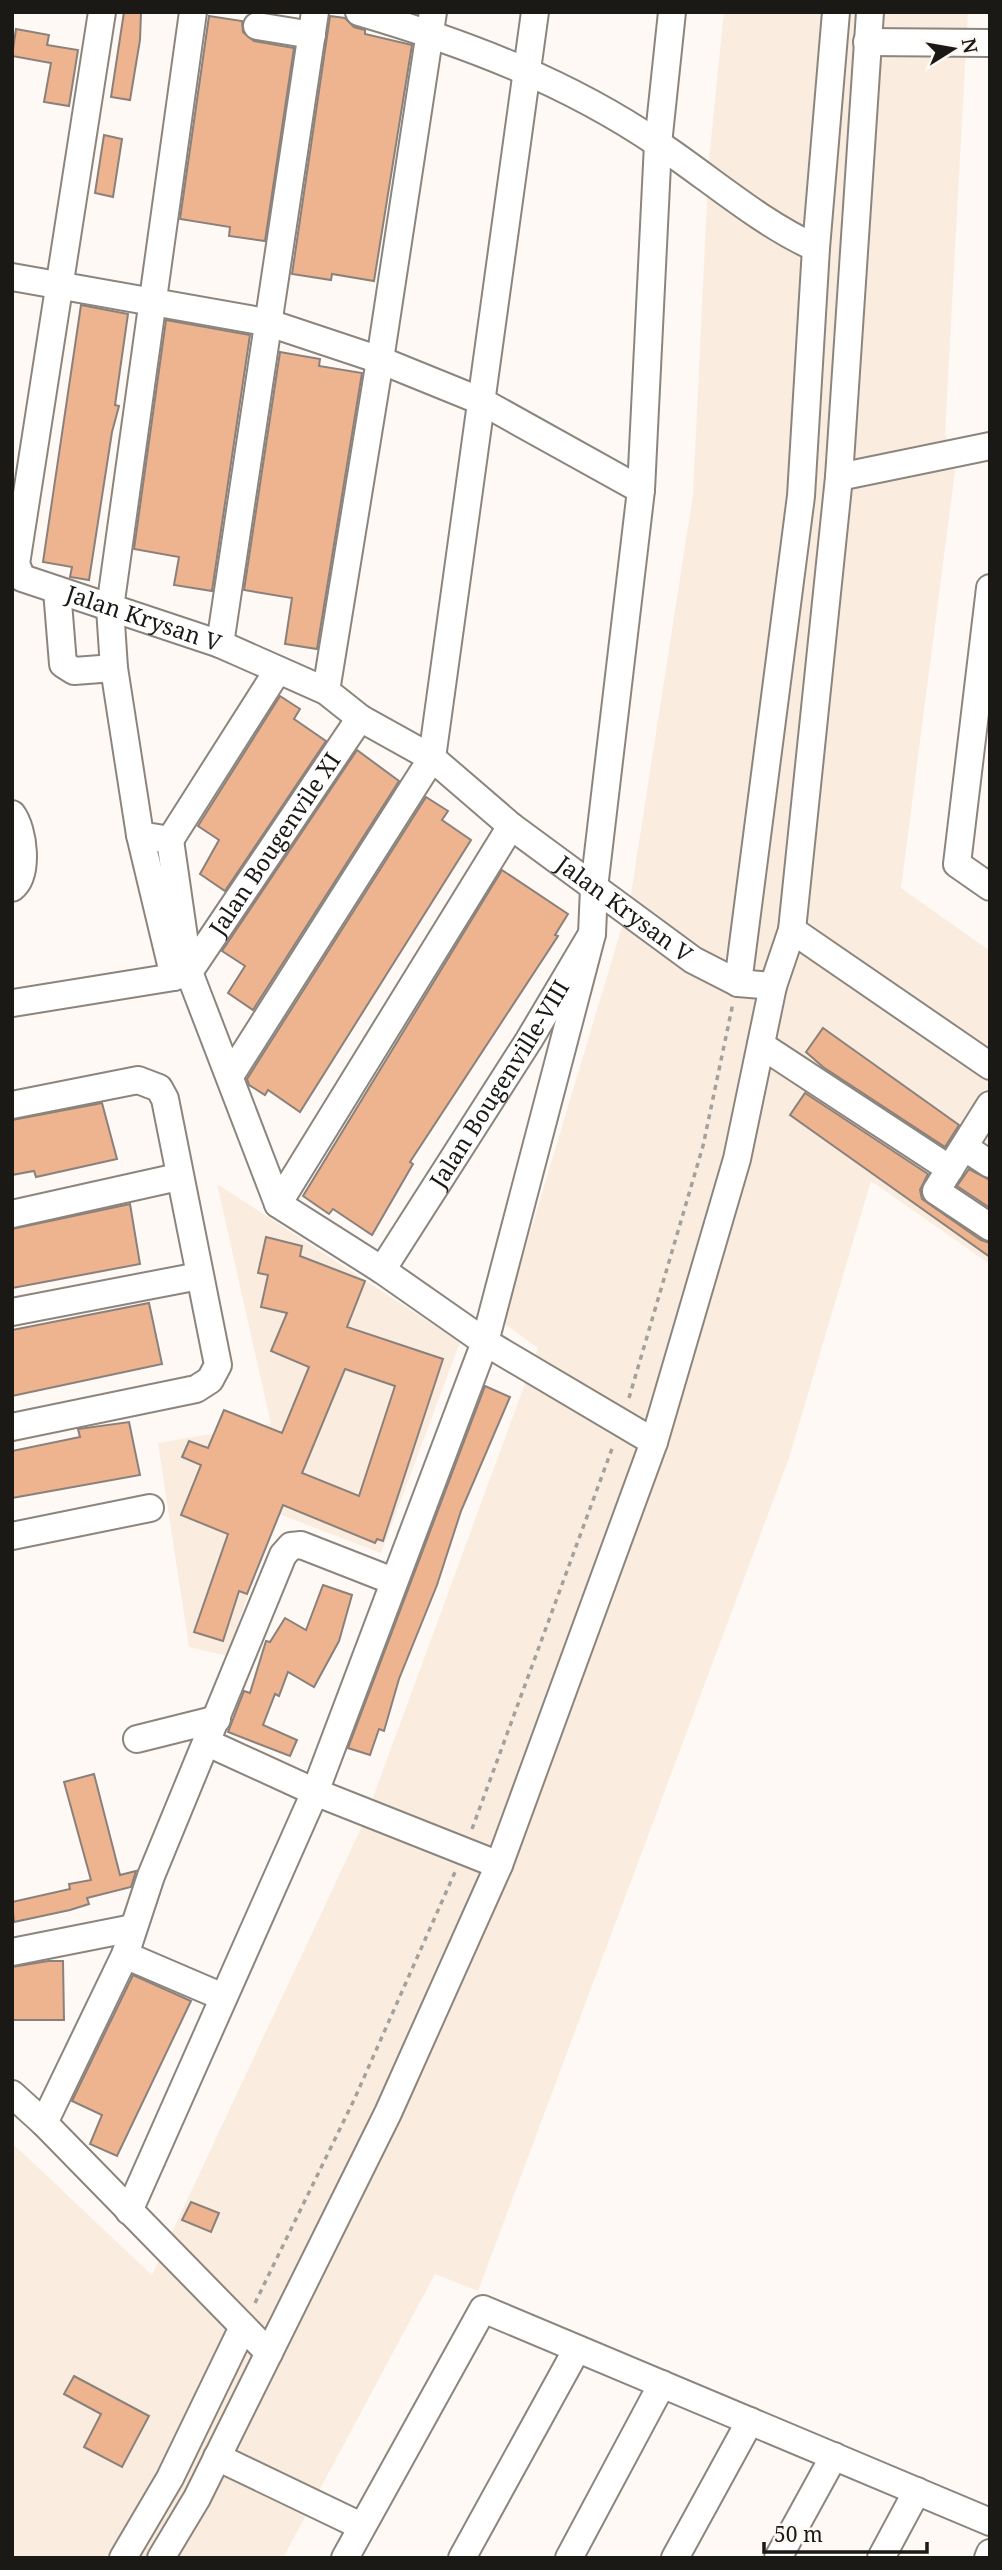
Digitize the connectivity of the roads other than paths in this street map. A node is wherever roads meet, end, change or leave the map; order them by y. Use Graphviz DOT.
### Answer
graph roads {
  1 [pos="102,12"];
  2 [pos="193,12"];
  3 [pos="359,12"];
  4 [pos="535,12"];
  5 [pos="672,12"];
  6 [pos="836,12"];
  7 [pos="870,12"];
  8 [pos="431,22"];
  9 [pos="313,24"];
  10 [pos="257,26"];
  11 [pos="867,42"];
  12 [pos="990,43"];
  13 [pos="529,70"];
  14 [pos="658,144"];
  15 [pos="816,248"];
  16 [pos="12,277"];
  17 [pos="58,283"];
  18 [pos="152,301"];
  19 [pos="266,321"];
  20 [pos="380,360"];
  21 [pos="481,401"];
  22 [pos="990,446"];
  23 [pos="838,485"];
  24 [pos="641,491"];
  25 [pos="802,496"];
  26 [pos="990,588"];
  27 [pos="57,590"];
  28 [pos="110,608"];
  29 [pos="220,644"];
  30 [pos="114,668"];
  31 [pos="278,670"];
  32 [pos="326,691"];
  33 [pos="983,691"];
  34 [pos="360,718"];
  35 [pos="432,758"];
  36 [pos="977,793"];
  37 [pos="12,814"];
  38 [pos="511,826"];
  39 [pos="140,835"];
  40 [pos="170,840"];
  41 [pos="990,887"];
  42 [pos="12,888"];
  43 [pos="594,888"];
  44 [pos="792,930"];
  45 [pos="592,934"];
  46 [pos="182,974"];
  47 [pos="738,983"];
  48 [pos="773,986"];
  49 [pos="13,1003"];
  50 [pos="761,1045"];
  51 [pos="990,1066"];
  52 [pos="230,1076"];
  53 [pos="12,1105"];
  54 [pos="990,1105"];
  55 [pos="964,1147"];
  56 [pos="990,1164"];
  57 [pos="950,1169"];
  58 [pos="178,1177"];
  59 [pos="278,1204"];
  60 [pos="12,1214"];
  61 [pos="990,1227"];
  62 [pos="382,1270"];
  63 [pos="199,1276"];
  64 [pos="12,1312"];
  65 [pos="485,1342"];
  66 [pos="12,1427"];
  67 [pos="653,1442"];
  68 [pos="150,1508"];
  69 [pos="12,1536"];
  70 [pos="393,1581"];
  71 [pos="213,1731"];
  72 [pos="137,1739"];
  73 [pos="315,1792"];
  74 [pos="499,1865"];
  75 [pos="133,1928"];
  76 [pos="12,1952"];
  77 [pos="125,1955"];
  78 [pos="223,1997"];
  79 [pos="15,2103"];
  80 [pos="44,2123"];
  81 [pos="129,2211"];
  82 [pos="243,2327"];
  83 [pos="577,2348"];
  84 [pos="269,2353"];
  85 [pos="662,2384"];
  86 [pos="750,2421"];
  87 [pos="834,2456"];
  88 [pos="217,2457"];
  89 [pos="170,2479"];
  90 [pos="917,2491"];
  91 [pos="197,2498"];
  92 [pos="990,2522"];
  93 [pos="361,2526"];
  94 [pos="123,2558"];
  95 [pos="161,2558"];
  96 [pos="345,2558"];
  97 [pos="462,2558"];
  98 [pos="569,2558"];
  99 [pos="675,2558"];
  100 [pos="778,2558"];
  101 [pos="881,2558"];
  102 [pos="889,2558"];
  1 -- 17 [label="street, Jalan Krysan V"];
  2 -- 18 [label="street"];
  3 -- 8 [label="street"];
  4 -- 13 [label="street"];
  5 -- 14 [label="street, Jalan Bougenville-VIII"];
  6 -- 15 [label="street"];
  7 -- 11 [label="street"];
  8 -- 13 [label="street"];
  8 -- 20 [label="street"];
  9 -- 10 [label="street"];
  9 -- 19 [label="street"];
  11 -- 12 [label="street"];
  11 -- 23 [label="street"];
  13 -- 14 [label="street"];
  13 -- 21 [label="street"];
  14 -- 15 [label="street"];
  14 -- 24 [label="street, Jalan Bougenville-VIII"];
  15 -- 25 [label="street"];
  16 -- 17 [label="street"];
  17 -- 18 [label="street"];
  17 -- 27 [label="street, Jalan Krysan V"];
  18 -- 19 [label="street"];
  18 -- 28 [label="street"];
  19 -- 20 [label="street"];
  19 -- 29 [label="street"];
  20 -- 21 [label="street"];
  20 -- 32 [label="street"];
  21 -- 24 [label="street"];
  21 -- 35 [label="street"];
  22 -- 23 [label="street"];
  23 -- 25 [label="street"];
  23 -- 44 [label="street"];
  24 -- 43 [label="street, Jalan Bougenville-VIII"];
  25 -- 47 [label="street"];
  26 -- 33 [label="street"];
  27 -- 28 [label="street, Jalan Krysan V"];
  27 -- 30 [label="street"];
  28 -- 29 [label="street, Jalan Krysan V"];
  28 -- 30 [label="street"];
  29 -- 31 [label="street, Jalan Krysan V"];
  30 -- 39 [label="street"];
  31 -- 32 [label="street, Jalan Krysan V"];
  31 -- 40 [label="street"];
  32 -- 34 [label="street, Jalan Krysan V"];
  33 -- 36 [label="street"];
  34 -- 35 [label="street, Jalan Krysan V"];
  34 -- 46 [label="street, Jalan Bougenvile XI"];
  35 -- 38 [label="street, Jalan Krysan V"];
  35 -- 52 [label="street"];
  36 -- 41 [label="street"];
  37 -- 42 [label="street"];
  38 -- 43 [label="street, Jalan Krysan V"];
  38 -- 59 [label="street"];
  39 -- 40 [label="street"];
  39 -- 46 [label="street"];
  40 -- 46 [label="street"];
  43 -- 45 [label="street, Jalan Bougenville-VIII"];
  43 -- 47 [label="street, Jalan Krysan V"];
  44 -- 48 [label="street"];
  44 -- 51 [label="street"];
  45 -- 62 [label="street, Jalan Bougenville-VIII"];
  45 -- 65 [label="street"];
  46 -- 49 [label="street"];
  46 -- 52 [label="street"];
  47 -- 48 [label="street"];
  48 -- 50 [label="street"];
  50 -- 57 [label="street"];
  50 -- 67 [label="street"];
  52 -- 59 [label="street"];
  53 -- 58 [label="street"];
  54 -- 55 [label="street"];
  55 -- 56 [label="street"];
  55 -- 57 [label="street"];
  57 -- 61 [label="street"];
  58 -- 60 [label="street"];
  58 -- 63 [label="street"];
  59 -- 62 [label="street"];
  62 -- 65 [label="street"];
  63 -- 64 [label="street"];
  63 -- 66 [label="street"];
  65 -- 67 [label="street"];
  65 -- 70 [label="street"];
  67 -- 74 [label="street"];
  68 -- 69 [label="street"];
  70 -- 71 [label="street"];
  70 -- 73 [label="street"];
  71 -- 72 [label="street"];
  71 -- 73 [label="street"];
  71 -- 75 [label="street"];
  73 -- 74 [label="street"];
  73 -- 78 [label="street"];
  74 -- 84 [label="street"];
  75 -- 76 [label="street"];
  75 -- 77 [label="street"];
  77 -- 78 [label="street"];
  77 -- 80 [label="street"];
  78 -- 81 [label="street"];
  79 -- 80 [label="street"];
  80 -- 81 [label="street"];
  81 -- 82 [label="street"];
  82 -- 84 [label="street"];
  82 -- 89 [label="street"];
  83 -- 85 [label="street"];
  83 -- 93 [label="street"];
  83 -- 97 [label="street"];
  84 -- 88 [label="street"];
  85 -- 86 [label="street"];
  85 -- 98 [label="street"];
  86 -- 87 [label="street"];
  86 -- 99 [label="street"];
  87 -- 90 [label="street"];
  87 -- 100 [label="street"];
  88 -- 91 [label="street"];
  88 -- 93 [label="street"];
  89 -- 91 [label="street"];
  89 -- 94 [label="street"];
  90 -- 92 [label="street"];
  90 -- 101 [label="street"];
  90 -- 102 [label="street"];
  91 -- 95 [label="street"];
  93 -- 96 [label="street"];
}
